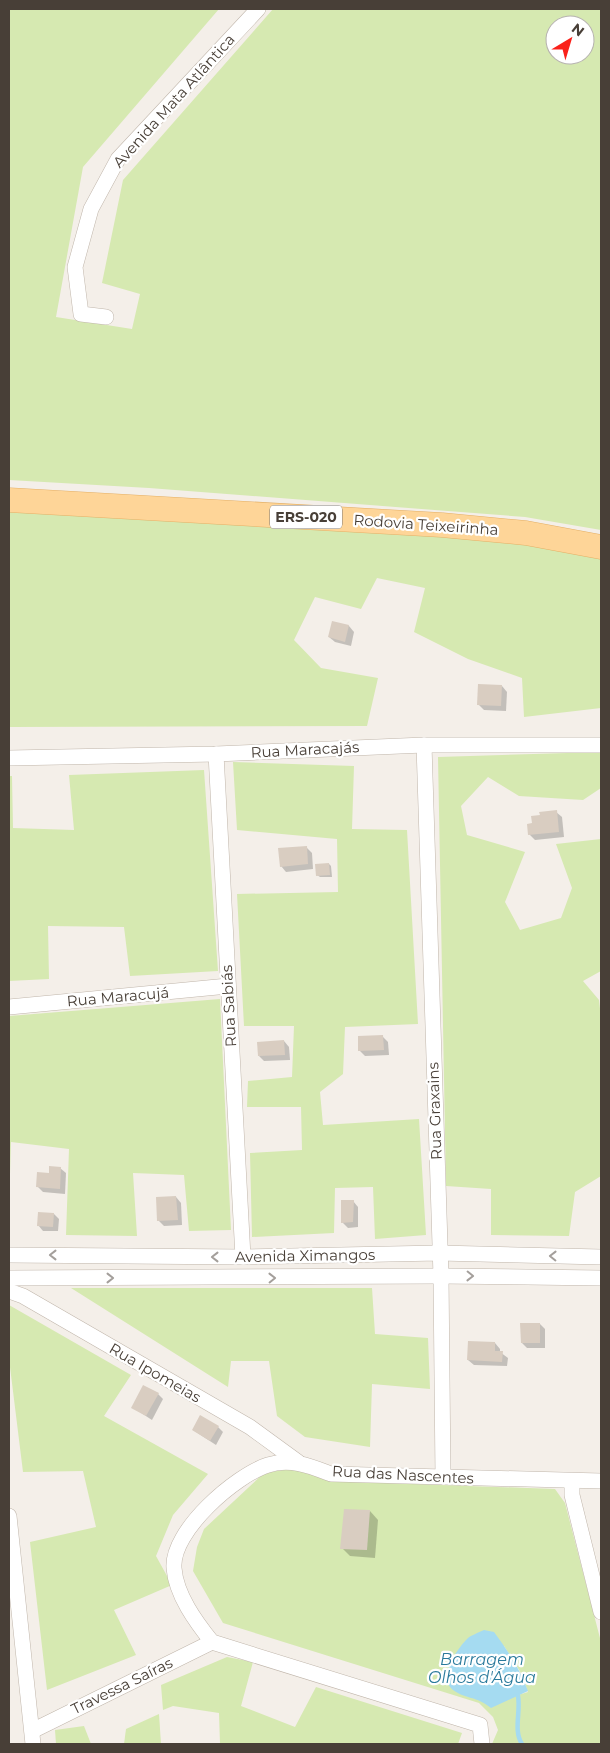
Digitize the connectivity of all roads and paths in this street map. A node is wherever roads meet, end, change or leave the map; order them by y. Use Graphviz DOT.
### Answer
graph roads {
  1 [pos="258,9"];
  2 [pos="106,317"];
  3 [pos="9,500"];
  4 [pos="601,547"];
  5 [pos="601,744"];
  6 [pos="424,745"];
  7 [pos="216,754"];
  8 [pos="9,758"];
  9 [pos="228,986"];
  10 [pos="9,1007"];
  11 [pos="439,1254"];
  12 [pos="9,1255"];
  13 [pos="243,1257"];
  14 [pos="601,1257"];
  15 [pos="440,1276"];
  16 [pos="9,1278"];
  17 [pos="601,1278"];
  18 [pos="9,1291"];
  19 [pos="298,1462"];
  20 [pos="443,1477"];
  21 [pos="572,1482"];
  22 [pos="601,1482"];
  23 [pos="9,1516"];
  24 [pos="601,1612"];
  25 [pos="212,1642"];
  26 [pos="32,1738"];
  27 [pos="482,1744"];
  1 -- 2 [label="street, Avenida Mata Atlântica"];
  3 -- 4 [label="main road, Rodovia Teixeirinha / ERS-020"];
  5 -- 6 [label="street, Rua Maracajás"];
  6 -- 7 [label="street, Rua Maracajás"];
  6 -- 11 [label="street, Rua Graxains"];
  7 -- 8 [label="street, Rua Maracajás"];
  7 -- 9 [label="street, Rua Sabiás"];
  9 -- 10 [label="street, Rua Maracujá"];
  9 -- 13 [label="street, Rua Sabiás"];
  11 -- 13 [label="street, Avenida Ximangos"];
  14 -- 11 [label="street, Avenida Ximangos, one-way"];
  11 -- 15 [label="street, Rua Graxains"];
  13 -- 12 [label="street, Avenida Ximangos, one-way"];
  16 -- 15 [label="street, Avenida Ximangos, one-way"];
  15 -- 17 [label="street, Avenida Ximangos, one-way"];
  15 -- 20 [label="street, Rua Graxains"];
  18 -- 19 [label="street, Rua Ipomeias"];
  19 -- 20 [label="street, Rua das Nascentes"];
  19 -- 25 [label="street, Rua das Nascentes"];
  20 -- 21 [label="street, Rua das Nascentes"];
  21 -- 22 [label="street, Rua das Nascentes"];
  21 -- 24 [label="street"];
  23 -- 26 [label="street"];
  25 -- 26 [label="street, Travessa Saíras"];
  25 -- 27 [label="street"];
}
